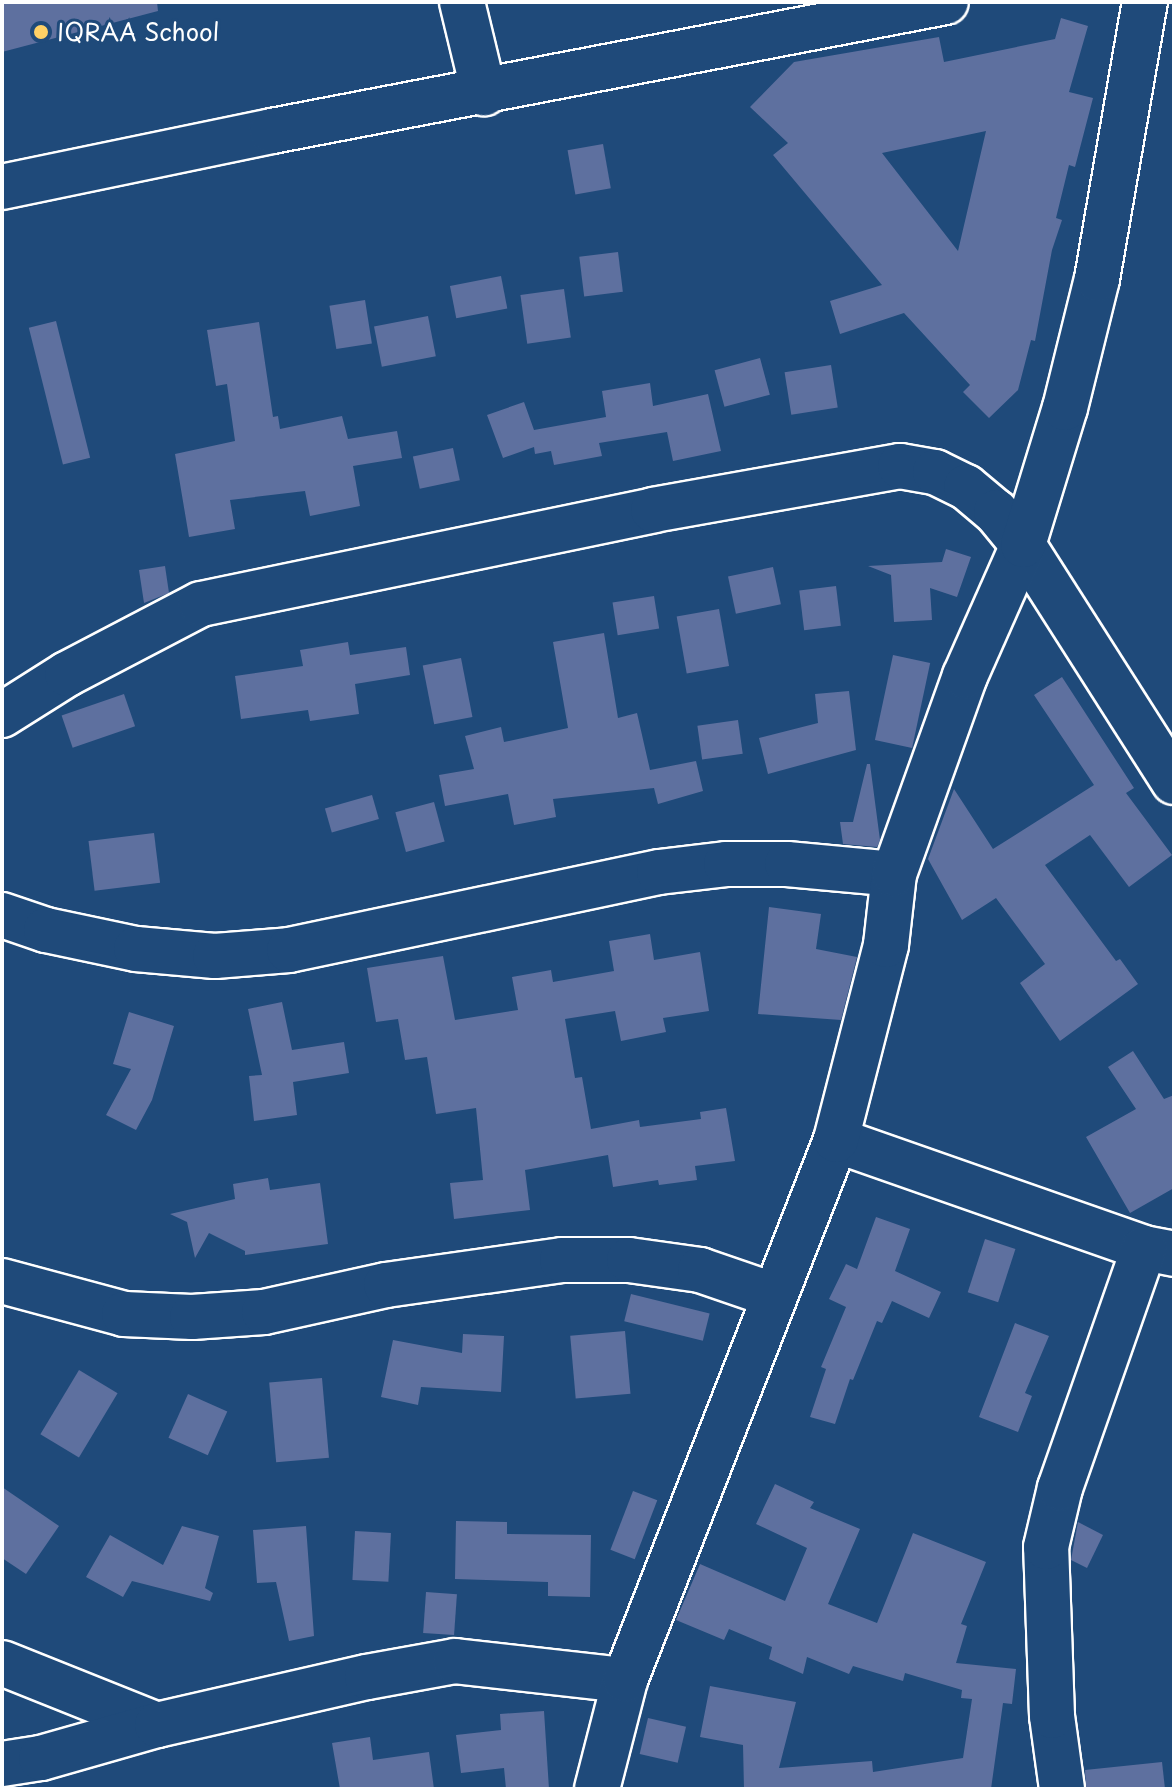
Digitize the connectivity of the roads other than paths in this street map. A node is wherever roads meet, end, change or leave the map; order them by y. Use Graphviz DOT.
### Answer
graph roads {
  1 [pos="462,2"];
  2 [pos="946,2"];
  3 [pos="1145,2"];
  4 [pos="484,93"];
  5 [pos="2,187"];
  6 [pos="1023,545"];
  7 [pos="2,715"];
  8 [pos="1174,782"];
  9 [pos="894,874"];
  10 [pos="2,915"];
  11 [pos="836,1140"];
  12 [pos="1159,1251"];
  13 [pos="2,1281"];
  14 [pos="773,1295"];
  15 [pos="2,1663"];
  16 [pos="625,1680"];
  17 [pos="157,1725"];
  18 [pos="2,1764"];
  19 [pos="597,1789"];
  20 [pos="1062,1789"];
  1 -- 4 [label="street"];
  2 -- 4 [label="street"];
  3 -- 6 [label="street"];
  4 -- 5 [label="street"];
  6 -- 7 [label="street"];
  6 -- 8 [label="street"];
  6 -- 9 [label="street"];
  9 -- 10 [label="street"];
  9 -- 11 [label="street"];
  11 -- 12 [label="street"];
  11 -- 14 [label="street"];
  12 -- 20 [label="street"];
  13 -- 14 [label="street"];
  14 -- 16 [label="street"];
  15 -- 17 [label="street"];
  16 -- 17 [label="street"];
  16 -- 19 [label="street"];
  17 -- 18 [label="street"];
}
